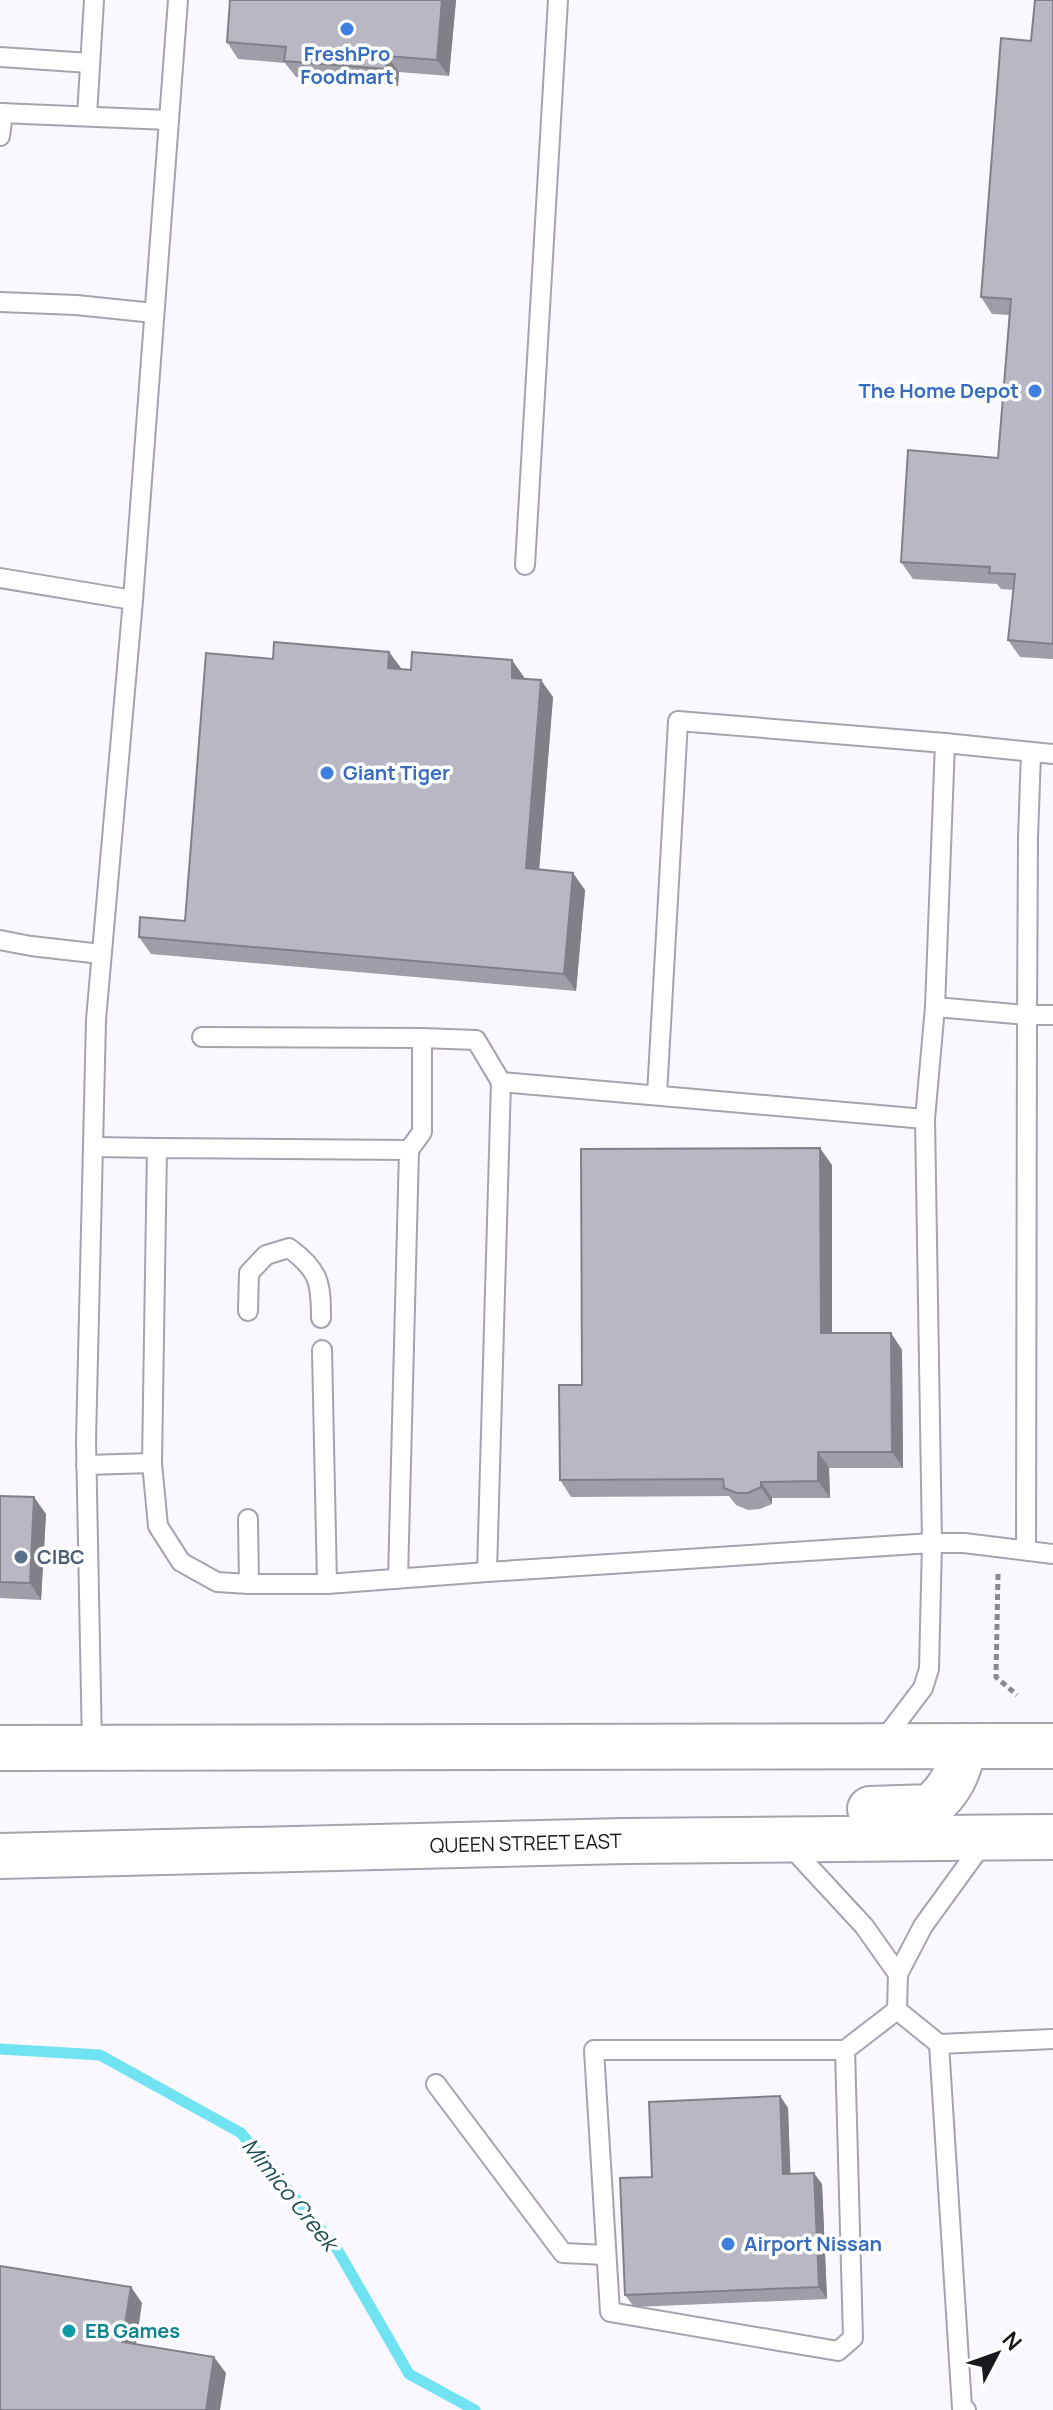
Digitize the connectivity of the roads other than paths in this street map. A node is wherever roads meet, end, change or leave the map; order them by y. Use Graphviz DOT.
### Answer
graph roads {
  1 [pos="94,0"];
  2 [pos="178,0"];
  3 [pos="558,0"];
  4 [pos="0,57"];
  5 [pos="90,63"];
  6 [pos="1,113"];
  7 [pos="87,116"];
  8 [pos="169,120"];
  9 [pos="0,136"];
  10 [pos="0,302"];
  11 [pos="154,313"];
  12 [pos="525,565"];
  13 [pos="0,578"];
  14 [pos="133,600"];
  15 [pos="945,743"];
  16 [pos="1031,753"];
  17 [pos="1053,754"];
  18 [pos="0,940"];
  19 [pos="101,954"];
  20 [pos="935,1007"];
  21 [pos="1027,1015"];
  22 [pos="1053,1015"];
  23 [pos="202,1037"];
  24 [pos="422,1038"];
  25 [pos="501,1082"];
  26 [pos="657,1095"];
  27 [pos="925,1119"];
  28 [pos="93,1147"];
  29 [pos="157,1148"];
  30 [pos="409,1150"];
  31 [pos="248,1311"];
  32 [pos="321,1318"];
  33 [pos="322,1350"];
  34 [pos="152,1463"];
  35 [pos="86,1465"];
  36 [pos="248,1519"];
  37 [pos="932,1543"];
  38 [pos="1026,1550"];
  39 [pos="1053,1554"];
  40 [pos="487,1572"];
  41 [pos="398,1579"];
  42 [pos="249,1584"];
  43 [pos="327,1584"];
  44 [pos="964,1746"];
  45 [pos="1053,1746"];
  46 [pos="92,1747"];
  47 [pos="0,1748"];
  48 [pos="878,1748"];
  49 [pos="987,1837"];
  50 [pos="1053,1837"];
  51 [pos="784,1840"];
  52 [pos="0,1856"];
  53 [pos="898,1974"];
  54 [pos="897,2010"];
  55 [pos="1053,2039"];
  56 [pos="939,2044"];
  57 [pos="845,2050"];
  58 [pos="436,2084"];
  59 [pos="606,2255"];
  60 [pos="966,2410"];
  1 -- 5 [label="lane"];
  2 -- 8 [label="lane"];
  3 -- 12 [label="lane"];
  4 -- 5 [label="lane"];
  5 -- 7 [label="lane"];
  6 -- 7 [label="lane"];
  6 -- 9 [label="lane"];
  7 -- 8 [label="lane"];
  8 -- 11 [label="lane"];
  10 -- 11 [label="lane"];
  11 -- 14 [label="lane"];
  13 -- 14 [label="lane"];
  14 -- 19 [label="lane"];
  15 -- 16 [label="lane"];
  15 -- 20 [label="lane"];
  15 -- 26 [label="lane"];
  16 -- 17 [label="lane"];
  16 -- 21 [label="lane"];
  18 -- 19 [label="lane"];
  19 -- 28 [label="lane"];
  20 -- 21 [label="lane"];
  20 -- 27 [label="lane"];
  21 -- 22 [label="lane"];
  21 -- 38 [label="lane"];
  23 -- 24 [label="lane"];
  24 -- 25 [label="lane"];
  24 -- 30 [label="lane"];
  25 -- 26 [label="lane"];
  25 -- 40 [label="lane"];
  26 -- 27 [label="lane"];
  27 -- 37 [label="lane"];
  28 -- 29 [label="lane"];
  28 -- 35 [label="lane"];
  29 -- 30 [label="lane"];
  29 -- 34 [label="lane"];
  30 -- 41 [label="lane"];
  31 -- 32 [label="lane"];
  33 -- 43 [label="lane"];
  34 -- 35 [label="lane"];
  34 -- 42 [label="lane"];
  35 -- 46 [label="lane"];
  36 -- 42 [label="lane"];
  37 -- 38 [label="lane"];
  37 -- 40 [label="lane"];
  37 -- 48 [label="lane"];
  38 -- 39 [label="lane"];
  40 -- 41 [label="lane"];
  41 -- 43 [label="lane"];
  42 -- 43 [label="lane"];
  44 -- 45 [label="main road"];
  44 -- 48 [label="main road"];
  44 -- 51 [label="main road"];
  46 -- 47 [label="main road"];
  46 -- 48 [label="main road"];
  49 -- 50 [label="main road, QUEEN STREET EAST"];
  49 -- 51 [label="main road, QUEEN STREET EAST"];
  49 -- 53 [label="lane"];
  51 -- 52 [label="main road, QUEEN STREET EAST"];
  51 -- 53 [label="lane"];
  53 -- 54 [label="lane"];
  54 -- 56 [label="lane"];
  54 -- 57 [label="lane"];
  55 -- 56 [label="lane"];
  56 -- 60 [label="lane"];
  57 -- 59 [label="lane"];
  57 -- 59 [label="lane"];
  58 -- 59 [label="lane"];
}
